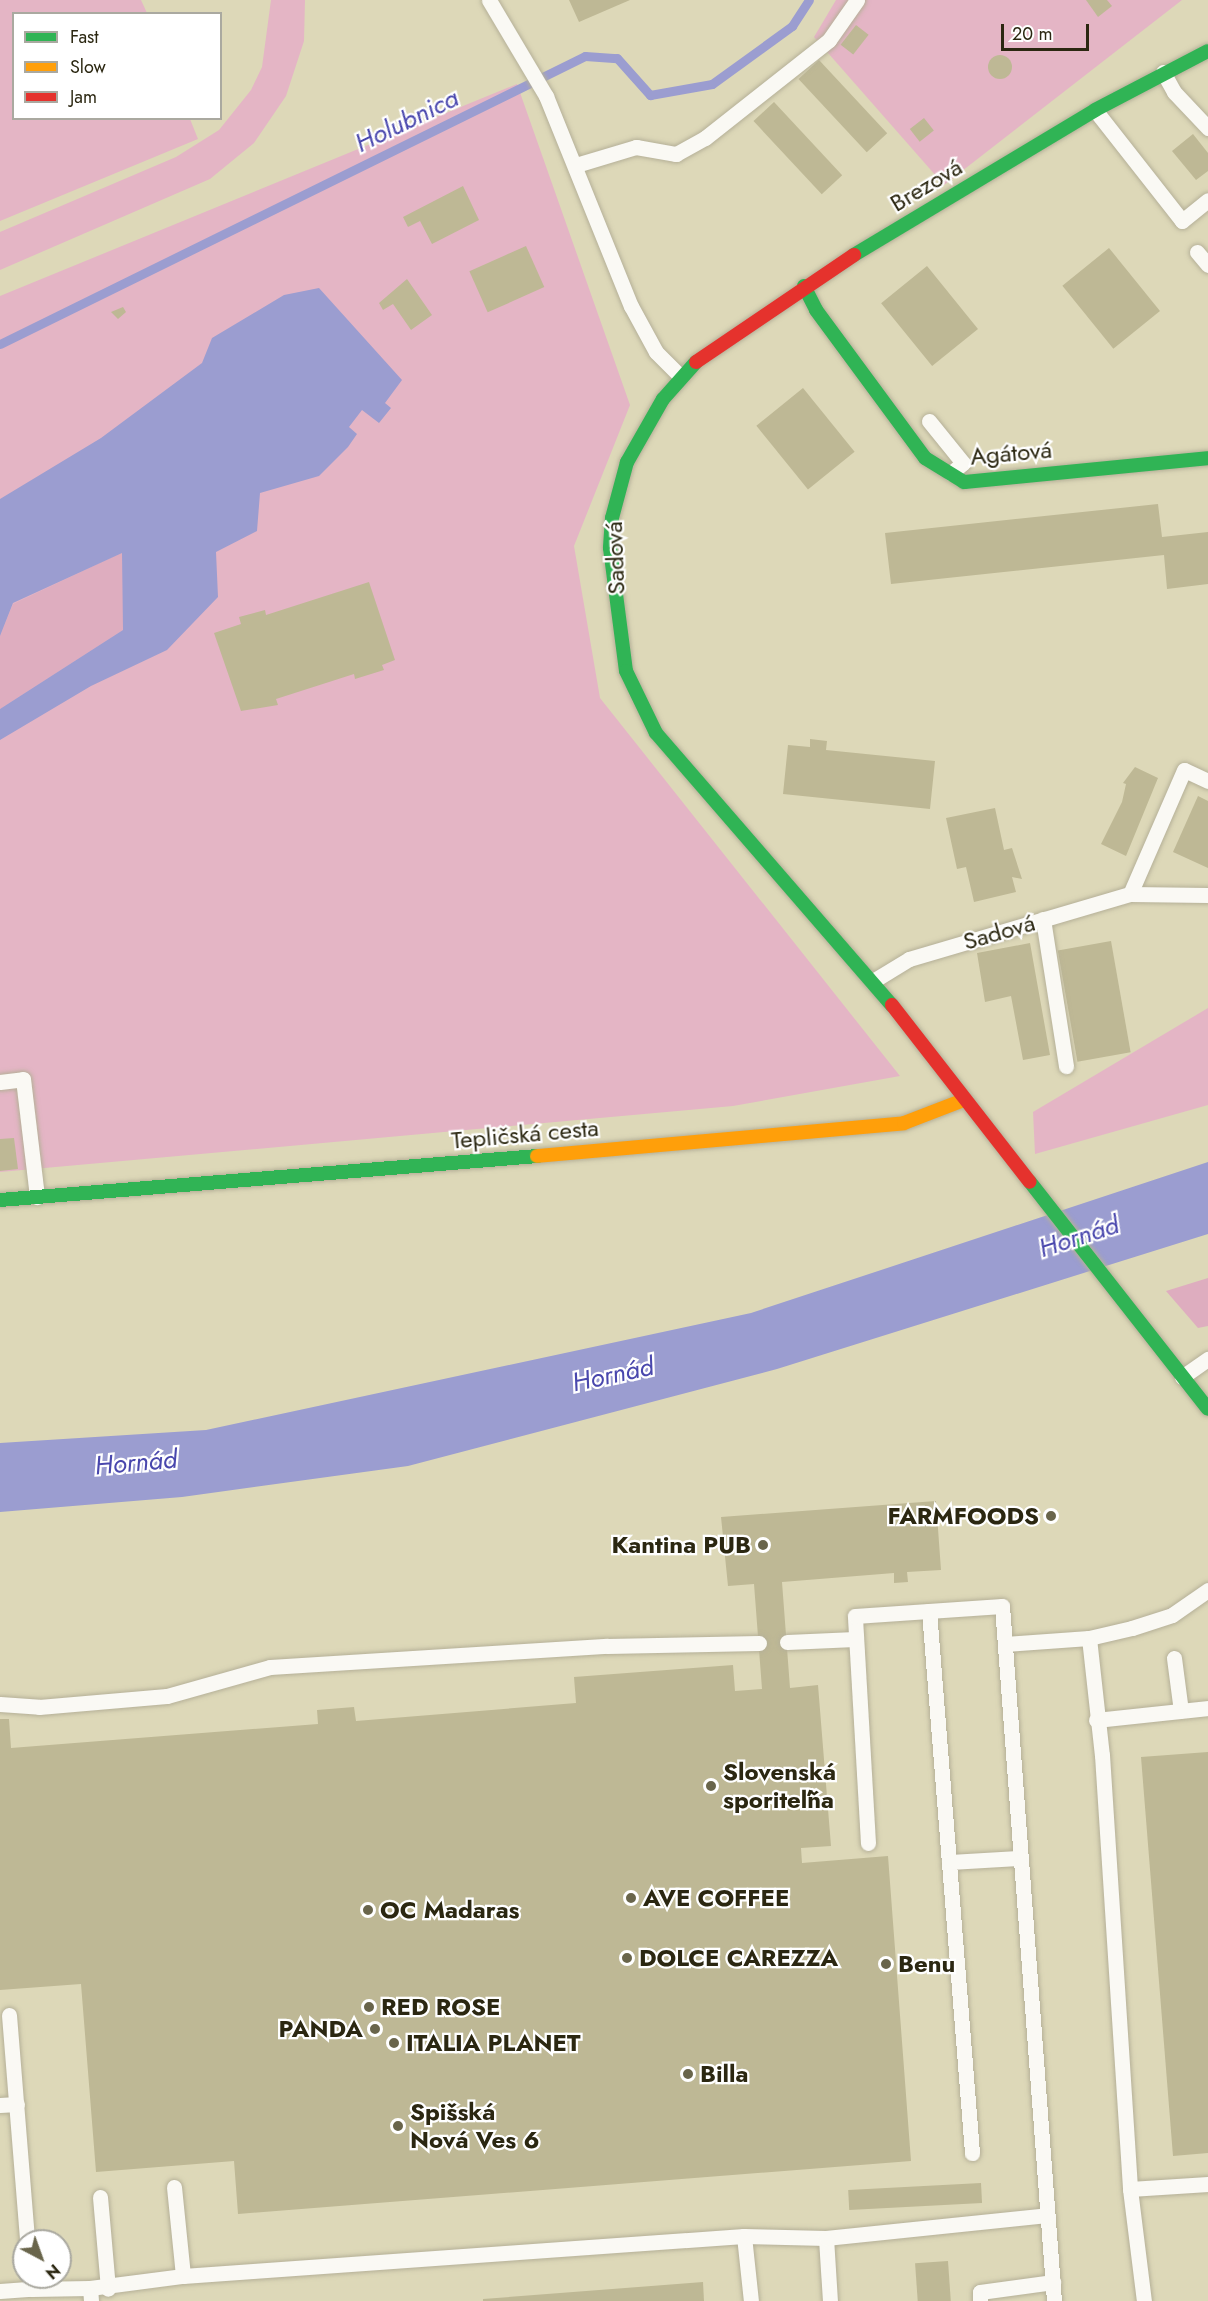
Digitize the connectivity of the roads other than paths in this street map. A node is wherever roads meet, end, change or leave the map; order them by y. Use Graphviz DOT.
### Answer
graph roads {
  1 [pos="489,0"];
  2 [pos="857,0"];
  3 [pos="1208,51"];
  4 [pos="1163,72"];
  5 [pos="1095,110"];
  6 [pos="1208,128"];
  7 [pos="576,165"];
  8 [pos="1208,200"];
  9 [pos="1197,252"];
  10 [pos="1208,266"];
  11 [pos="804,286"];
  12 [pos="680,376"];
  13 [pos="929,421"];
  14 [pos="1208,459"];
  15 [pos="950,474"];
  16 [pos="1208,781"];
  17 [pos="1130,894"];
  18 [pos="1208,894"];
  19 [pos="1043,919"];
  20 [pos="873,981"];
  21 [pos="1066,1066"];
  22 [pos="0,1082"];
  23 [pos="964,1100"];
  24 [pos="37,1197"];
  25 [pos="0,1200"];
  26 [pos="1208,1359"];
  27 [pos="1182,1377"];
  28 [pos="1208,1408"];
  29 [pos="1208,1590"];
  30 [pos="929,1611"];
  31 [pos="1089,1638"];
  32 [pos="855,1639"];
  33 [pos="787,1642"];
  34 [pos="759,1643"];
  35 [pos="1005,1644"];
  36 [pos="1174,1658"];
  37 [pos="0,1704"];
  38 [pos="1208,1707"];
  39 [pos="1181,1711"];
  40 [pos="1096,1720"];
  41 [pos="868,1844"];
  42 [pos="1019,1858"];
  43 [pos="949,1862"];
  44 [pos="9,2015"];
  45 [pos="17,2104"];
  46 [pos="0,2105"];
  47 [pos="972,2153"];
  48 [pos="1208,2184"];
  49 [pos="174,2187"];
  50 [pos="1130,2189"];
  51 [pos="99,2197"];
  52 [pos="1047,2215"];
  53 [pos="26,2229"];
  54 [pos="744,2236"];
  55 [pos="826,2238"];
  56 [pos="183,2276"];
  57 [pos="1053,2282"];
  58 [pos="63,2289"];
  59 [pos="108,2289"];
  60 [pos="90,2294"];
  61 [pos="751,2301"];
  62 [pos="830,2301"];
  63 [pos="980,2301"];
  64 [pos="1054,2301"];
  65 [pos="1144,2301"];
  1 -- 7 [label="lane"];
  2 -- 7 [label="lane"];
  3 -- 4 [label="street, Brezová"];
  4 -- 5 [label="street, Brezová"];
  4 -- 6 [label="lane"];
  5 -- 8 [label="lane"];
  5 -- 11 [label="street, Brezová"];
  7 -- 12 [label="lane"];
  9 -- 10 [label="lane"];
  11 -- 12 [label="street, Brezová"];
  11 -- 15 [label="street, Agátová"];
  12 -- 20 [label="street, Sadová"];
  13 -- 15 [label="lane"];
  14 -- 15 [label="street, Agátová"];
  16 -- 17 [label="lane"];
  17 -- 18 [label="lane, Sadová"];
  17 -- 19 [label="lane, Sadová"];
  19 -- 20 [label="lane, Sadová"];
  19 -- 21 [label="lane"];
  20 -- 23 [label="street, Sadová"];
  22 -- 24 [label="lane"];
  23 -- 24 [label="street, Tepličská cesta"];
  23 -- 27 [label="street"];
  24 -- 25 [label="street, Tepličská cesta"];
  26 -- 27 [label="lane"];
  27 -- 28 [label="street"];
  29 -- 31 [label="lane"];
  30 -- 32 [label="lane"];
  30 -- 35 [label="lane"];
  30 -- 43 [label="lane"];
  31 -- 35 [label="lane"];
  31 -- 40 [label="lane"];
  32 -- 33 [label="lane"];
  32 -- 41 [label="lane"];
  34 -- 37 [label="lane"];
  35 -- 42 [label="lane"];
  36 -- 39 [label="lane"];
  38 -- 39 [label="lane"];
  39 -- 40 [label="lane"];
  40 -- 50 [label="lane"];
  42 -- 43 [label="lane"];
  42 -- 52 [label="lane"];
  43 -- 47 [label="lane"];
  44 -- 45 [label="lane"];
  45 -- 46 [label="lane"];
  45 -- 53 [label="lane"];
  48 -- 50 [label="lane"];
  49 -- 56 [label="lane"];
  50 -- 65 [label="lane"];
  51 -- 59 [label="lane"];
  52 -- 55 [label="lane"];
  52 -- 57 [label="lane"];
  54 -- 55 [label="lane"];
  54 -- 56 [label="lane"];
  54 -- 61 [label="lane"];
  55 -- 62 [label="lane"];
  56 -- 59 [label="lane"];
  57 -- 63 [label="lane"];
  57 -- 64 [label="lane"];
  58 -- 60 [label="lane"];
  59 -- 60 [label="lane"];
}
